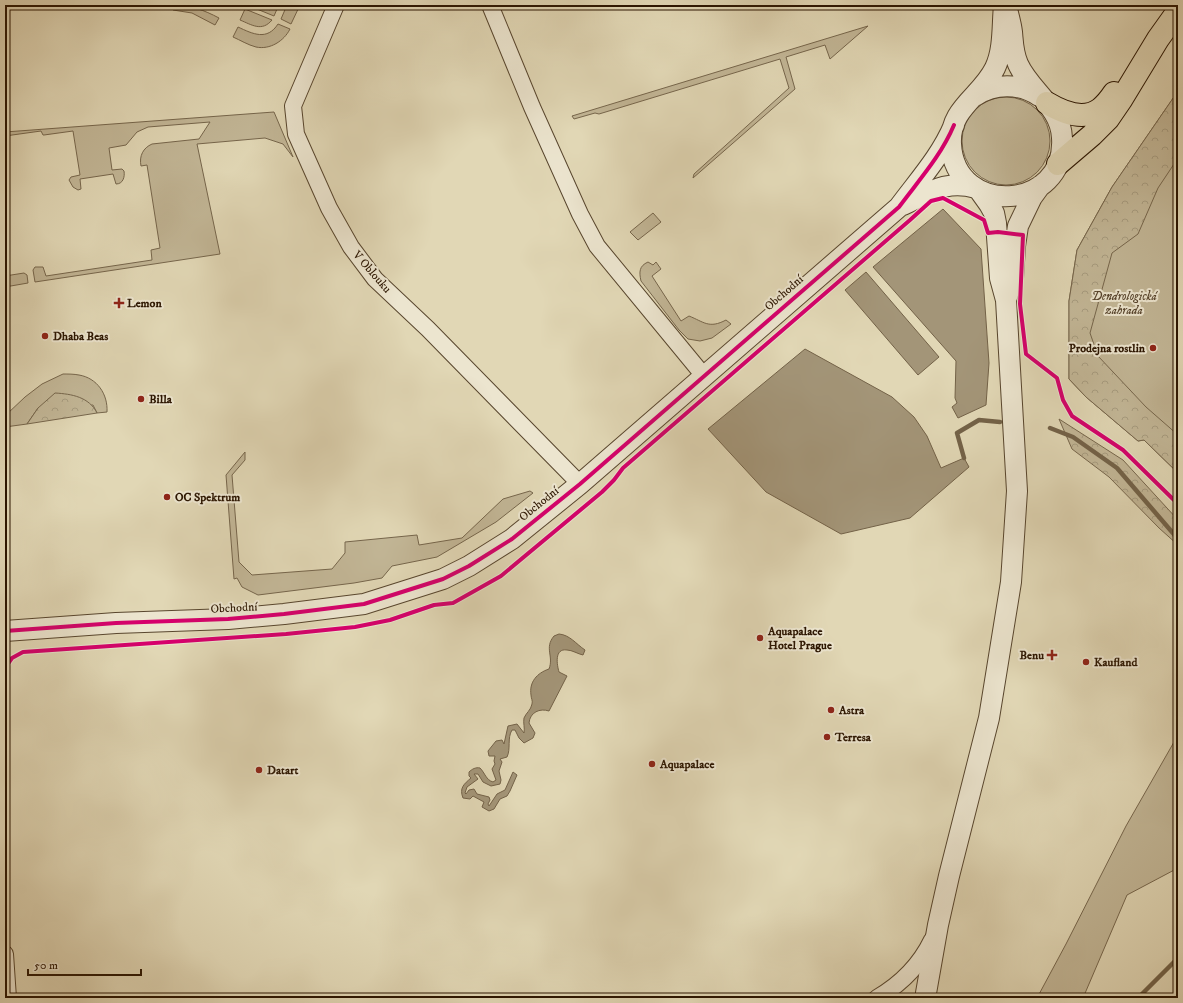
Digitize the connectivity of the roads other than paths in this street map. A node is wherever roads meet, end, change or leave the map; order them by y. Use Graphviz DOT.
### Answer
graph roads {
  1 [pos="336,5"];
  2 [pos="490,5"];
  3 [pos="1005,5"];
  4 [pos="1178,11"];
  5 [pos="1158,39"];
  6 [pos="972,98"];
  7 [pos="1044,101"];
  8 [pos="954,125"];
  9 [pos="1058,164"];
  10 [pos="1040,186"];
  11 [pos="977,189"];
  12 [pos="899,207"];
  13 [pos="1006,300"];
  14 [pos="704,376"];
  15 [pos="580,484"];
  16 [pos="5,631"];
  17 [pos="938,925"];
  18 [pos="5,954"];
  19 [pos="927,996"];
  20 [pos="8,998"];
  21 [pos="876,998"];
  1 -- 15 [label="street, V Oblouku"];
  2 -- 14 [label="street"];
  3 -- 6 [label="street"];
  3 -- 7 [label="street"];
  4 -- 5 [label="highway"];
  5 -- 7 [label="highway"];
  5 -- 9 [label="highway"];
  6 -- 7 [label="street"];
  6 -- 8 [label="street"];
  7 -- 9 [label="street"];
  8 -- 11 [label="street"];
  8 -- 12 [label="street, Obchodní"];
  9 -- 10 [label="street"];
  10 -- 11 [label="street"];
  10 -- 13 [label="street"];
  11 -- 12 [label="street, Obchodní"];
  11 -- 13 [label="street"];
  12 -- 14 [label="street, Obchodní"];
  13 -- 17 [label="street"];
  14 -- 15 [label="street, Obchodní"];
  15 -- 16 [label="street, Obchodní"];
  17 -- 19 [label="street"];
  17 -- 21 [label="street"];
  18 -- 20 [label="street"];
}
